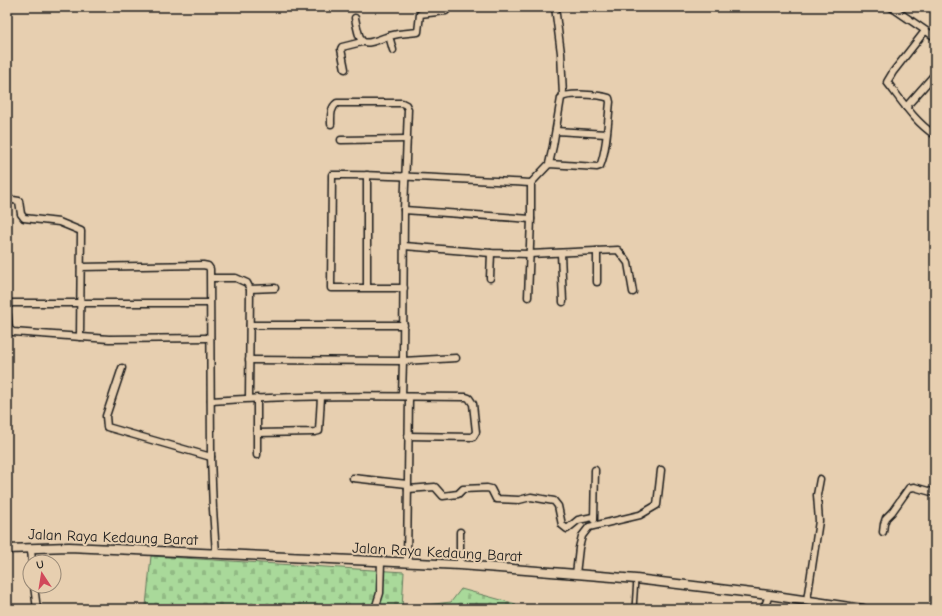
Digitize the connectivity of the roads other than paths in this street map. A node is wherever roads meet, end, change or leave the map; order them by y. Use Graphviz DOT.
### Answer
graph roads {
  1 [pos="447,7"];
  2 [pos="555,7"];
  3 [pos="891,7"];
  4 [pos="355,18"];
  5 [pos="925,31"];
  6 [pos="389,36"];
  7 [pos="935,37"];
  8 [pos="362,42"];
  9 [pos="393,50"];
  10 [pos="345,69"];
  11 [pos="935,74"];
  12 [pos="563,96"];
  13 [pos="906,107"];
  14 [pos="331,124"];
  15 [pos="556,131"];
  16 [pos="606,134"];
  17 [pos="935,135"];
  18 [pos="407,139"];
  19 [pos="341,140"];
  20 [pos="549,164"];
  21 [pos="367,175"];
  22 [pos="405,176"];
  23 [pos="531,184"];
  24 [pos="7,199"];
  25 [pos="404,210"];
  26 [pos="531,219"];
  27 [pos="404,246"];
  28 [pos="597,251"];
  29 [pos="491,253"];
  30 [pos="561,253"];
  31 [pos="529,254"];
  32 [pos="81,267"];
  33 [pos="211,278"];
  34 [pos="490,278"];
  35 [pos="598,282"];
  36 [pos="367,287"];
  37 [pos="275,288"];
  38 [pos="404,288"];
  39 [pos="250,289"];
  40 [pos="633,292"];
  41 [pos="528,297"];
  42 [pos="563,302"];
  43 [pos="210,303"];
  44 [pos="81,304"];
  45 [pos="250,324"];
  46 [pos="404,325"];
  47 [pos="80,337"];
  48 [pos="210,338"];
  49 [pos="456,358"];
  50 [pos="250,360"];
  51 [pos="403,361"];
  52 [pos="122,368"];
  53 [pos="405,396"];
  54 [pos="321,397"];
  55 [pos="249,398"];
  56 [pos="257,398"];
  57 [pos="211,401"];
  58 [pos="257,433"];
  59 [pos="408,436"];
  60 [pos="257,455"];
  61 [pos="211,457"];
  62 [pos="595,470"];
  63 [pos="661,470"];
  64 [pos="354,478"];
  65 [pos="820,479"];
  66 [pos="408,486"];
  67 [pos="935,493"];
  68 [pos="593,517"];
  69 [pos="595,525"];
  70 [pos="460,532"];
  71 [pos="883,532"];
  72 [pos="7,548"];
  73 [pos="31,548"];
  74 [pos="31,554"];
  75 [pos="216,554"];
  76 [pos="381,562"];
  77 [pos="407,563"];
  78 [pos="460,565"];
  79 [pos="576,574"];
  80 [pos="636,579"];
  81 [pos="35,594"];
  82 [pos="769,595"];
  83 [pos="807,600"];
  84 [pos="37,609"];
  85 [pos="375,609"];
  86 [pos="634,609"];
  87 [pos="764,609"];
  88 [pos="863,609"];
  1 -- 6 [label="street"];
  2 -- 12 [label="street"];
  3 -- 5 [label="street"];
  4 -- 8 [label="street"];
  5 -- 7 [label="street"];
  5 -- 13 [label="street"];
  6 -- 8 [label="street"];
  6 -- 9 [label="street"];
  8 -- 10 [label="street"];
  11 -- 13 [label="street"];
  12 -- 15 [label="street"];
  12 -- 16 [label="street"];
  13 -- 17 [label="street"];
  14 -- 18 [label="street"];
  15 -- 16 [label="street"];
  15 -- 20 [label="street"];
  16 -- 20 [label="street"];
  18 -- 19 [label="street"];
  18 -- 22 [label="street"];
  20 -- 23 [label="street"];
  21 -- 22 [label="street"];
  21 -- 36 [label="street"];
  21 -- 36 [label="street"];
  22 -- 23 [label="street"];
  22 -- 25 [label="street"];
  23 -- 26 [label="street"];
  24 -- 32 [label="street"];
  25 -- 26 [label="street"];
  25 -- 27 [label="street"];
  26 -- 31 [label="street"];
  27 -- 29 [label="street"];
  27 -- 38 [label="street"];
  28 -- 30 [label="street"];
  28 -- 35 [label="street"];
  28 -- 40 [label="street"];
  29 -- 31 [label="street"];
  29 -- 34 [label="street"];
  30 -- 31 [label="street"];
  30 -- 42 [label="street"];
  31 -- 41 [label="street"];
  32 -- 33 [label="street"];
  32 -- 44 [label="street"];
  33 -- 39 [label="street"];
  33 -- 43 [label="street"];
  36 -- 38 [label="street"];
  37 -- 39 [label="street"];
  38 -- 46 [label="street"];
  39 -- 45 [label="street"];
  43 -- 44 [label="street"];
  43 -- 48 [label="street"];
  44 -- 47 [label="street"];
  44 -- 47 [label="street"];
  45 -- 46 [label="street"];
  45 -- 50 [label="street"];
  46 -- 51 [label="street"];
  47 -- 48 [label="street"];
  48 -- 57 [label="street"];
  49 -- 51 [label="street"];
  50 -- 51 [label="street"];
  50 -- 55 [label="street"];
  51 -- 53 [label="street"];
  52 -- 61 [label="street"];
  53 -- 54 [label="street"];
  53 -- 59 [label="street"];
  53 -- 59 [label="street"];
  54 -- 56 [label="street"];
  54 -- 58 [label="street"];
  55 -- 56 [label="street"];
  55 -- 57 [label="street"];
  56 -- 58 [label="street"];
  57 -- 61 [label="street"];
  58 -- 60 [label="street"];
  59 -- 66 [label="street"];
  61 -- 75 [label="street"];
  62 -- 68 [label="street"];
  63 -- 69 [label="street"];
  64 -- 66 [label="street"];
  65 -- 83 [label="street"];
  66 -- 68 [label="street"];
  66 -- 77 [label="street"];
  67 -- 71 [label="street"];
  68 -- 69 [label="street"];
  69 -- 79 [label="street"];
  70 -- 78 [label="street"];
  72 -- 73 [label="street, Jalan Raya Kedaung Barat"];
  73 -- 74 [label="street"];
  73 -- 75 [label="street, Jalan Raya Kedaung Barat"];
  75 -- 76 [label="street, Jalan Raya Kedaung Barat"];
  76 -- 77 [label="street, Jalan Raya Kedaung Barat"];
  76 -- 85 [label="street"];
  77 -- 78 [label="street, Jalan Raya Kedaung Barat"];
  78 -- 79 [label="street, Jalan Raya Kedaung Barat"];
  79 -- 80 [label="street, Jalan Raya Kedaung Barat"];
  80 -- 82 [label="street, Jalan Raya Kedaung Barat"];
  80 -- 86 [label="lane"];
  81 -- 84 [label="street"];
  82 -- 83 [label="street, Jalan Raya Kedaung Barat"];
  82 -- 87 [label="street"];
  83 -- 88 [label="street, Jalan Raya Kedaung Barat"];
}
